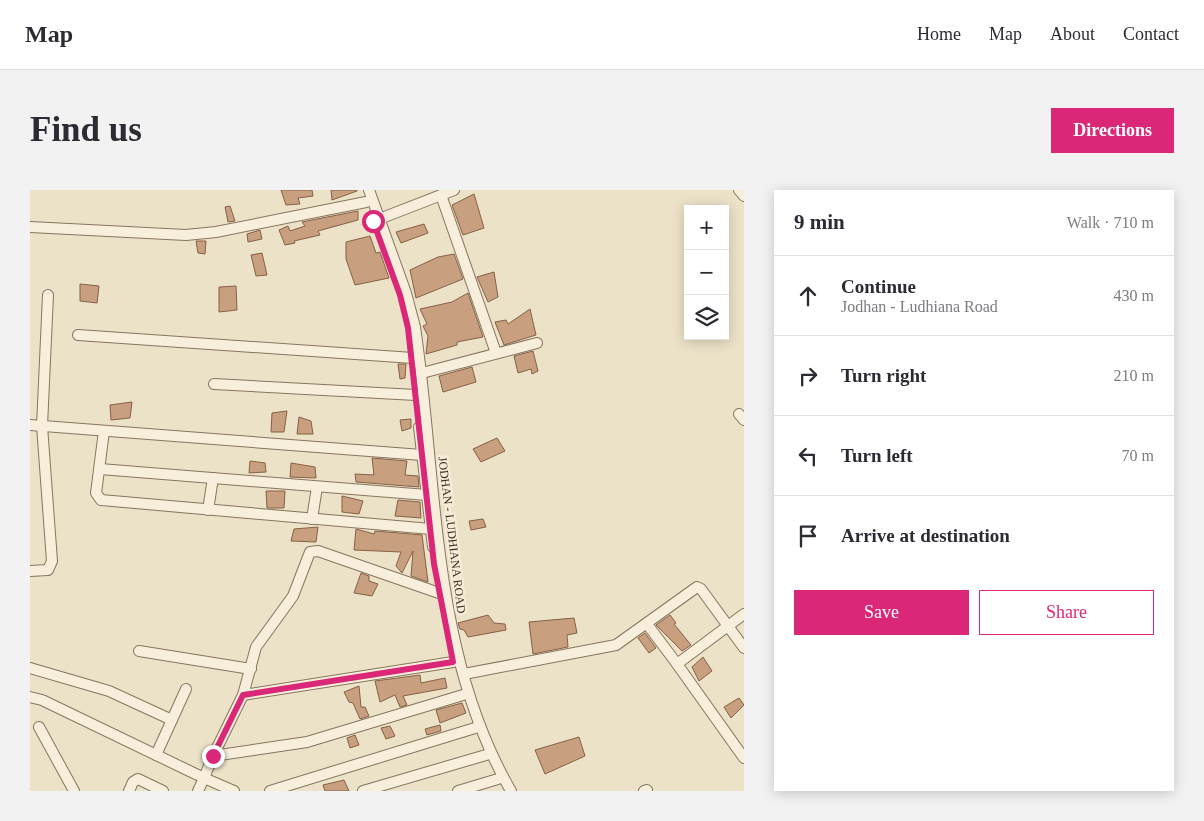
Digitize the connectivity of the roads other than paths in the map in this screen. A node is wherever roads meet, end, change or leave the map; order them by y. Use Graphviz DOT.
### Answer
graph roads {
  1 [pos="362,190"];
  2 [pos="369,190"];
  3 [pos="454,190"];
  4 [pos="739,190"];
  5 [pos="440,195"];
  6 [pos="744,196"];
  7 [pos="366,202"];
  8 [pos="376,220"];
  9 [pos="30,227"];
  10 [pos="48,295"];
  11 [pos="78,335"];
  12 [pos="537,343"];
  13 [pos="496,353"];
  14 [pos="413,358"];
  15 [pos="422,372"];
  16 [pos="214,384"];
  17 [pos="416,395"];
  18 [pos="30,425"];
  19 [pos="42,426"];
  20 [pos="104,431"];
  21 [pos="422,455"];
  22 [pos="100,469"];
  23 [pos="213,478"];
  24 [pos="317,487"];
  25 [pos="427,495"];
  26 [pos="208,510"];
  27 [pos="312,519"];
  28 [pos="431,529"];
  29 [pos="30,572"];
  30 [pos="439,593"];
  31 [pos="744,614"];
  32 [pos="647,624"];
  33 [pos="729,626"];
  34 [pos="744,648"];
  35 [pos="139,651"];
  36 [pos="453,662"];
  37 [pos="677,664"];
  38 [pos="30,668"];
  39 [pos="251,668"];
  40 [pos="464,674"];
  41 [pos="186,689"];
  42 [pos="243,695"];
  43 [pos="464,695"];
  44 [pos="30,697"];
  45 [pos="172,720"];
  46 [pos="39,727"];
  47 [pos="475,728"];
  48 [pos="156,755"];
  49 [pos="486,755"];
  50 [pos="213,756"];
  51 [pos="744,758"];
  52 [pos="204,778"];
  53 [pos="498,779"];
  54 [pos="74,791"];
  55 [pos="129,791"];
  56 [pos="163,791"];
  57 [pos="198,791"];
  58 [pos="234,791"];
  59 [pos="270,791"];
  60 [pos="363,791"];
  61 [pos="458,791"];
  62 [pos="504,791"];
  63 [pos="511,791"];
  1 -- 7 [label="street, JODHAN - LUDHIANA ROAD"];
  2 -- 8 [label="street, JODHAN - LUDHIANA ROAD"];
  3 -- 5 [label="street"];
  4 -- 6 [label="street"];
  5 -- 8 [label="street"];
  5 -- 13 [label="street"];
  7 -- 8 [label="street, JODHAN - LUDHIANA ROAD"];
  7 -- 9 [label="street"];
  8 -- 14 [label="street, JODHAN - LUDHIANA ROAD"];
  8 -- 15 [label="street, JODHAN - LUDHIANA ROAD"];
  10 -- 19 [label="street"];
  11 -- 14 [label="street"];
  12 -- 13 [label="street"];
  13 -- 15 [label="street"];
  14 -- 17 [label="street, JODHAN - LUDHIANA ROAD"];
  15 -- 40 [label="street, JODHAN - LUDHIANA ROAD"];
  16 -- 17 [label="street"];
  17 -- 21 [label="street, JODHAN - LUDHIANA ROAD"];
  18 -- 19 [label="street"];
  19 -- 20 [label="street"];
  19 -- 29 [label="street"];
  20 -- 21 [label="street"];
  20 -- 22 [label="street"];
  21 -- 25 [label="street, JODHAN - LUDHIANA ROAD"];
  22 -- 23 [label="street"];
  22 -- 26 [label="street"];
  23 -- 24 [label="street"];
  23 -- 26 [label="street"];
  24 -- 25 [label="street"];
  24 -- 27 [label="street"];
  25 -- 28 [label="street, JODHAN - LUDHIANA ROAD"];
  26 -- 27 [label="street"];
  27 -- 28 [label="street"];
  28 -- 30 [label="street, JODHAN - LUDHIANA ROAD"];
  30 -- 36 [label="street, JODHAN - LUDHIANA ROAD"];
  30 -- 39 [label="street"];
  31 -- 33 [label="street"];
  32 -- 33 [label="street"];
  32 -- 37 [label="street"];
  32 -- 40 [label="street"];
  33 -- 34 [label="street"];
  33 -- 37 [label="street"];
  35 -- 39 [label="street"];
  36 -- 42 [label="street"];
  36 -- 43 [label="street, JODHAN - LUDHIANA ROAD"];
  37 -- 51 [label="street"];
  38 -- 45 [label="street"];
  39 -- 42 [label="street"];
  40 -- 63 [label="street, JODHAN - LUDHIANA ROAD"];
  41 -- 45 [label="street"];
  42 -- 50 [label="street"];
  43 -- 47 [label="street, JODHAN - LUDHIANA ROAD"];
  43 -- 50 [label="street"];
  44 -- 48 [label="street"];
  45 -- 48 [label="street"];
  46 -- 54 [label="street"];
  47 -- 49 [label="street, JODHAN - LUDHIANA ROAD"];
  47 -- 59 [label="street"];
  48 -- 52 [label="street"];
  49 -- 53 [label="street, JODHAN - LUDHIANA ROAD"];
  49 -- 60 [label="street"];
  50 -- 52 [label="street"];
  52 -- 57 [label="street"];
  52 -- 58 [label="street"];
  53 -- 61 [label="street"];
  53 -- 62 [label="street, JODHAN - LUDHIANA ROAD"];
  55 -- 56 [label="street"];
}
